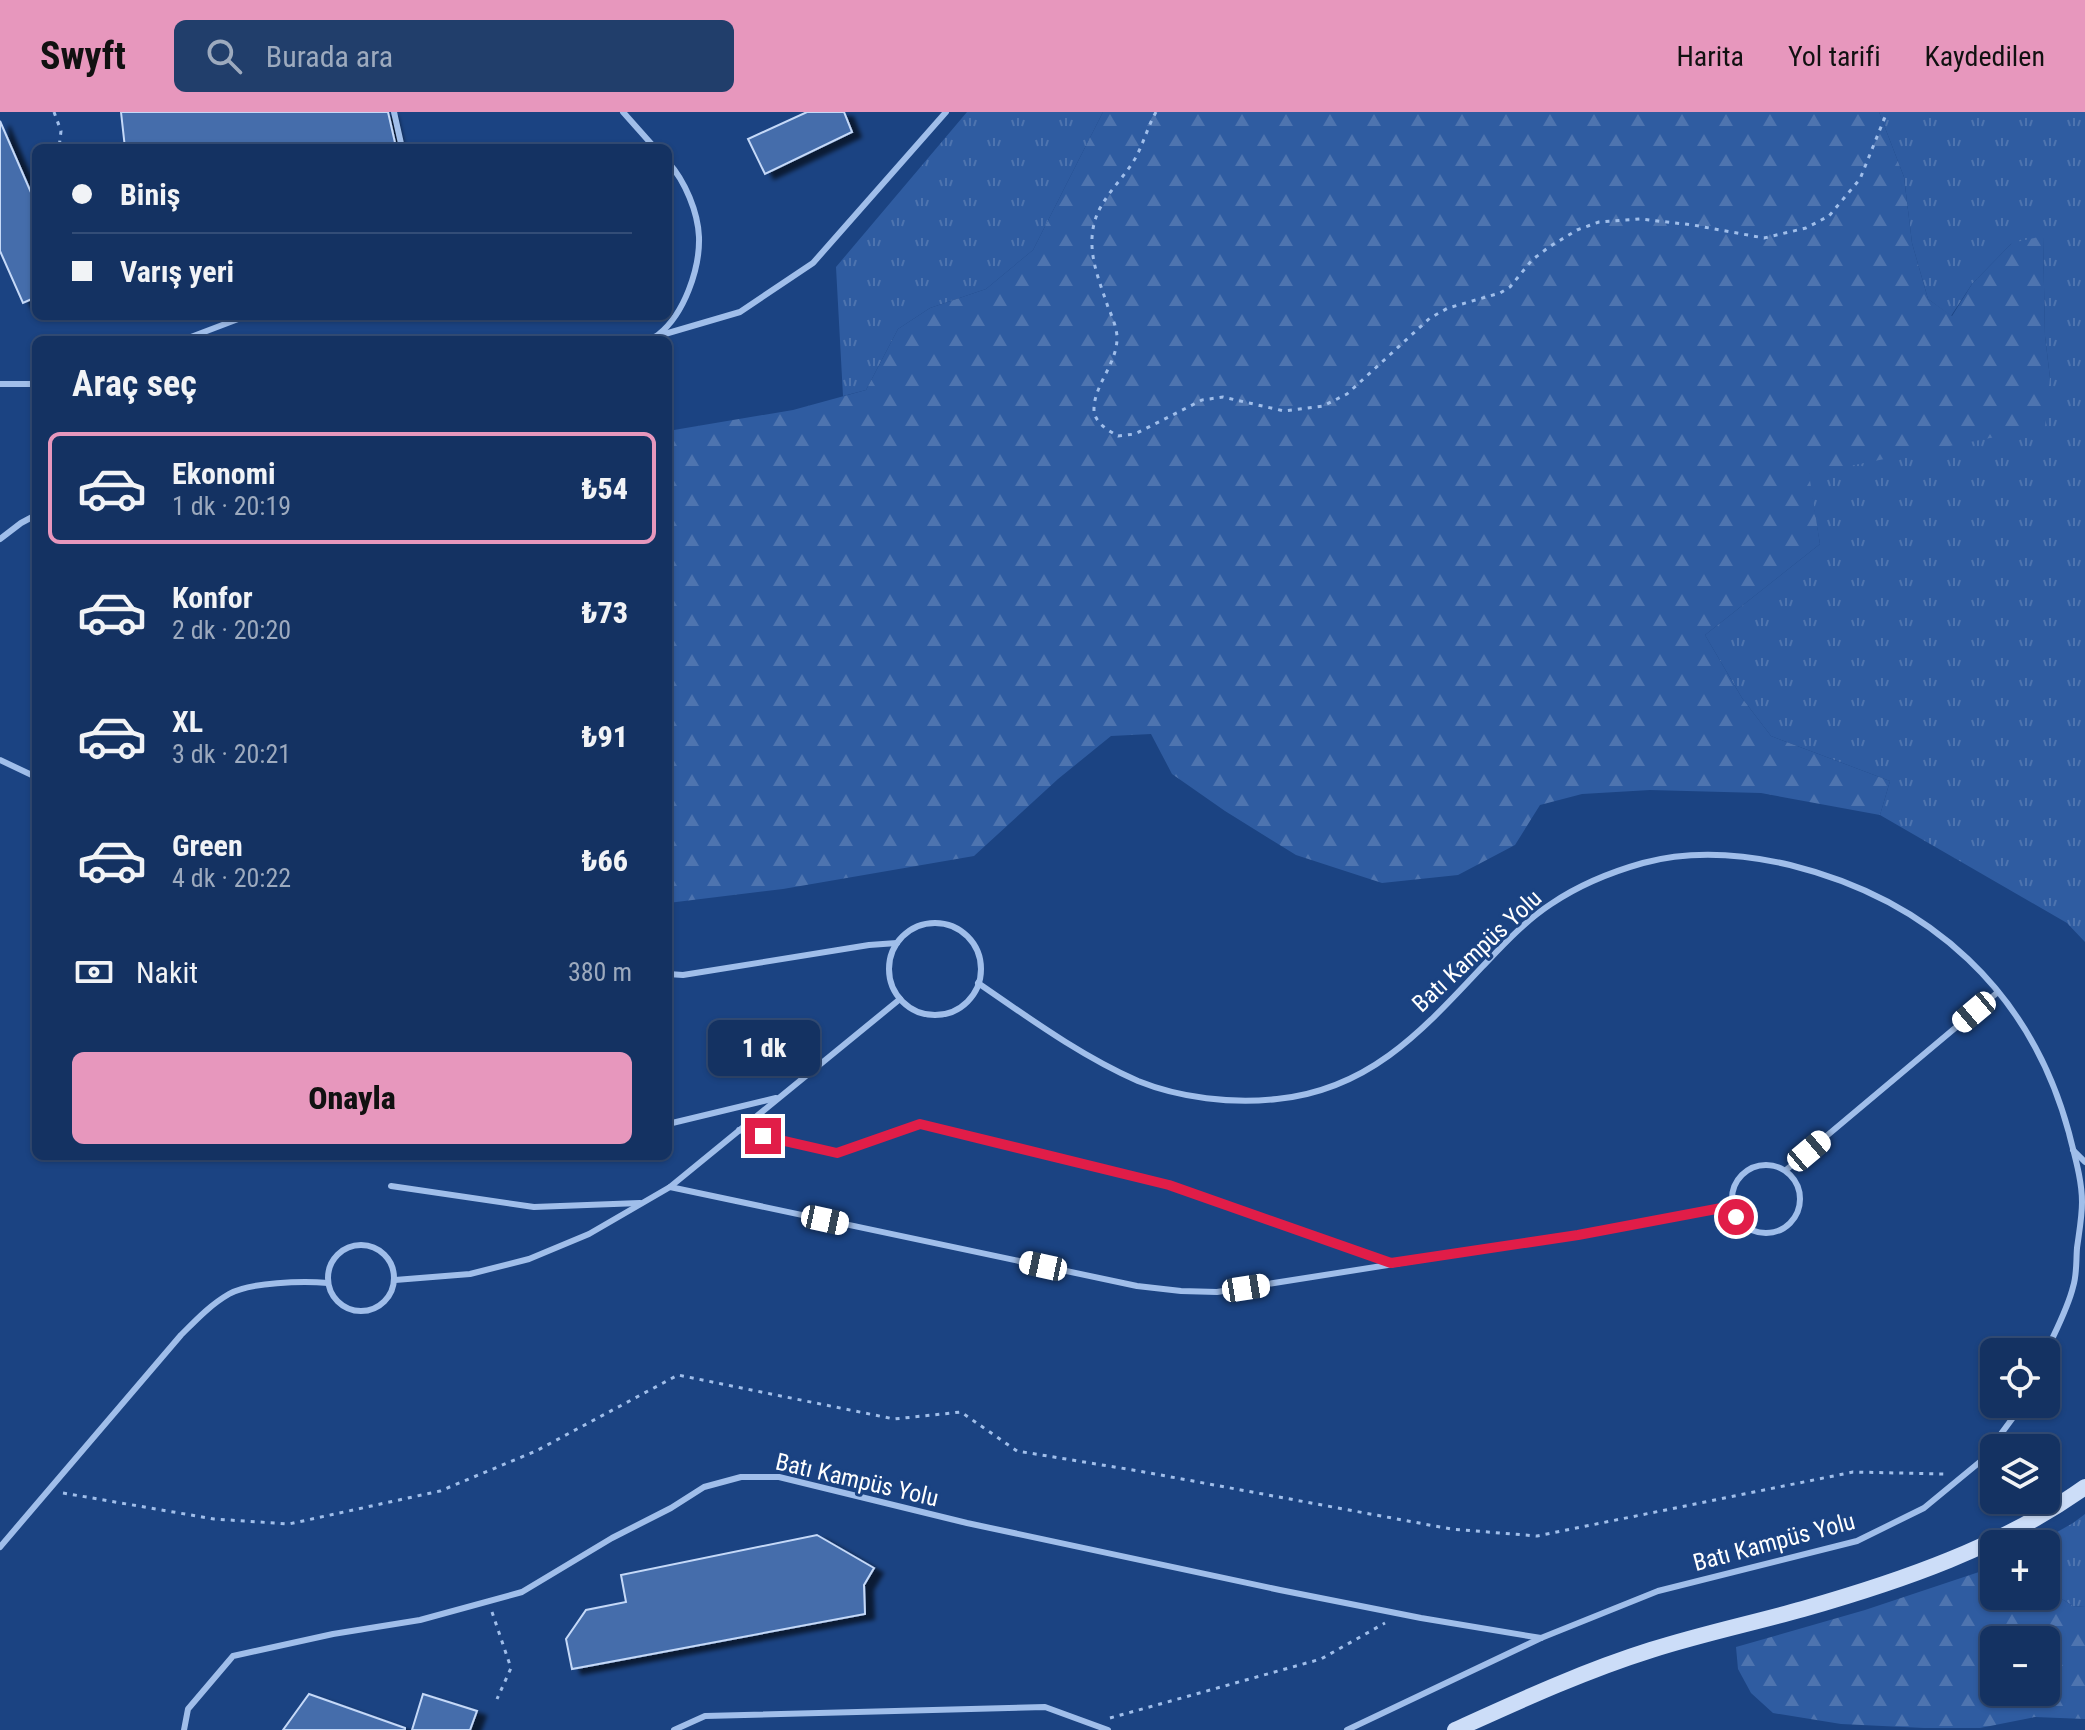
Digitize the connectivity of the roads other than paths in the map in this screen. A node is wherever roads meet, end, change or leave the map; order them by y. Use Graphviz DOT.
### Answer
graph roads {
  1 [pos="394,112"];
  2 [pos="623,112"];
  3 [pos="946,112"];
  4 [pos="401,144"];
  5 [pos="651,144"];
  6 [pos="672,169"];
  7 [pos="672,319"];
  8 [pos="236,320"];
  9 [pos="671,320"];
  10 [pos="194,336"];
  11 [pos="658,336"];
  12 [pos="0,384"];
  13 [pos="32,384"];
  14 [pos="32,517"];
  15 [pos="0,539"];
  16 [pos="0,760"];
  17 [pos="32,775"];
  18 [pos="897,943"];
  19 [pos="672,974"];
  20 [pos="978,983"];
  21 [pos="1998,992"];
  22 [pos="900,999"];
  23 [pos="779,1097"];
  24 [pos="672,1123"];
  25 [pos="739,1130"];
  26 [pos="2073,1150"];
  27 [pos="2085,1162"];
  28 [pos="1786,1170"];
  29 [pos="391,1186"];
  30 [pos="670,1187"];
  31 [pos="643,1202"];
  32 [pos="1732,1206"];
  33 [pos="2085,1253"];
  34 [pos="2076,1258"];
  35 [pos="1391,1263"];
  36 [pos="395,1280"];
  37 [pos="328,1283"];
  38 [pos="2052,1338"];
  39 [pos="2013,1418"];
  40 [pos="2085,1487"];
  41 [pos="0,1547"];
  42 [pos="1541,1638"];
  43 [pos="184,1730"];
  44 [pos="674,1730"];
  45 [pos="1108,1730"];
  46 [pos="1347,1730"];
  47 [pos="1455,1730"];
  1 -- 4 [label="lane"];
  2 -- 5 [label="lane"];
  3 -- 11 [label="lane"];
  6 -- 7 [label="lane"];
  8 -- 10 [label="lane"];
  9 -- 11 [label="lane"];
  12 -- 13 [label="lane"];
  14 -- 15 [label="lane"];
  16 -- 17 [label="lane"];
  18 -- 19 [label="lane"];
  18 -- 20 [label="lane"];
  18 -- 22 [label="lane"];
  20 -- 21 [label="lane, Batı Kampüs Yolu"];
  20 -- 22 [label="lane"];
  21 -- 26 [label="lane, Batı Kampüs Yolu"];
  21 -- 28 [label="lane"];
  22 -- 23 [label="lane"];
  23 -- 24 [label="lane"];
  23 -- 25 [label="lane"];
  25 -- 30 [label="lane"];
  25 -- 35 [label="lane"];
  26 -- 27 [label="lane"];
  26 -- 34 [label="lane, Batı Kampüs Yolu"];
  28 -- 32 [label="lane"];
  28 -- 32 [label="lane"];
  29 -- 31 [label="lane"];
  30 -- 31 [label="lane"];
  30 -- 35 [label="lane"];
  31 -- 36 [label="lane"];
  32 -- 35 [label="lane"];
  33 -- 34 [label="lane"];
  34 -- 38 [label="lane, Batı Kampüs Yolu"];
  36 -- 37 [label="lane"];
  36 -- 37 [label="lane"];
  37 -- 41 [label="lane"];
  39 -- 42 [label="lane, Batı Kampüs Yolu"];
  40 -- 47 [label="street"];
  42 -- 43 [label="lane, Batı Kampüs Yolu"];
  42 -- 46 [label="lane, Batı Kampüs Yolu"];
  44 -- 45 [label="lane"];
}
